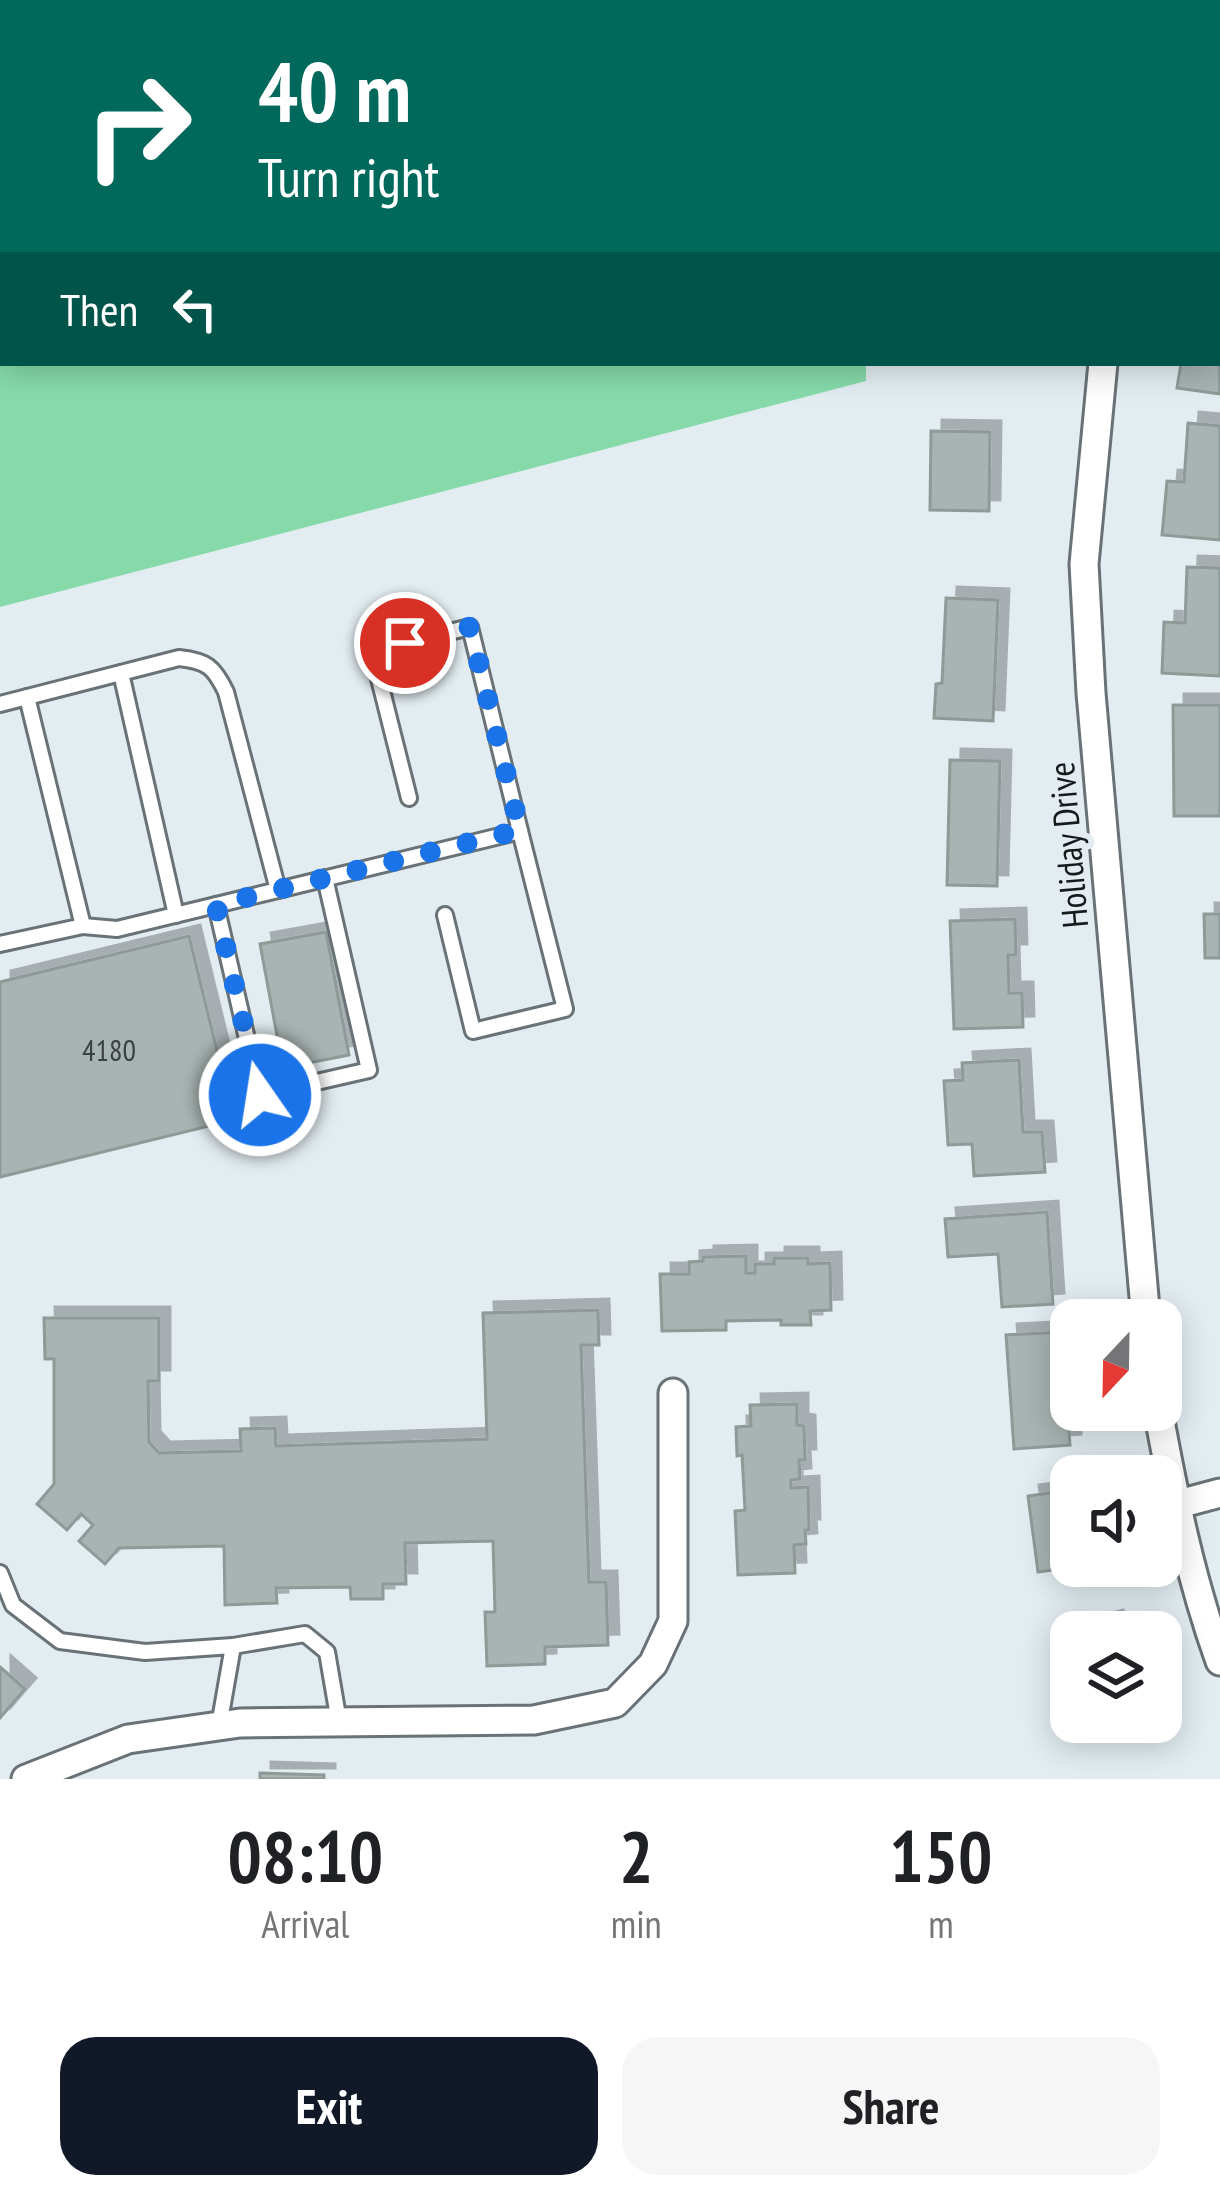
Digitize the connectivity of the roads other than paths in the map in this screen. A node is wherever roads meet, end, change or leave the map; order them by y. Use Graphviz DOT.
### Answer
graph roads {
  1 [pos="1103,366"];
  2 [pos="121,673"];
  3 [pos="26,697"];
  4 [pos="0,704"];
  5 [pos="409,798"];
  6 [pos="520,830"];
  7 [pos="325,878"];
  8 [pos="278,890"];
  9 [pos="216,905"];
  10 [pos="176,914"];
  11 [pos="445,915"];
  12 [pos="83,926"];
  13 [pos="0,944"];
  14 [pos="1144,1299"];
  15 [pos="673,1393"];
  16 [pos="1220,1492"];
  17 [pos="1182,1503"];
  18 [pos="1182,1534"];
  19 [pos="0,1573"];
  20 [pos="233,1646"];
  21 [pos="1220,1661"];
  22 [pos="339,1722"];
  23 [pos="219,1726"];
  24 [pos="26,1779"];
  1 -- 14 [label="street, Holiday Drive"];
  2 -- 3 [label="lane"];
  2 -- 8 [label="lane"];
  2 -- 10 [label="lane"];
  3 -- 4 [label="lane"];
  3 -- 12 [label="lane"];
  5 -- 6 [label="lane"];
  6 -- 7 [label="lane"];
  6 -- 11 [label="lane"];
  7 -- 8 [label="lane"];
  7 -- 9 [label="lane"];
  8 -- 9 [label="lane"];
  9 -- 10 [label="lane"];
  10 -- 12 [label="lane"];
  12 -- 13 [label="lane"];
  15 -- 22 [label="street"];
  16 -- 17 [label="street"];
  18 -- 21 [label="street"];
  19 -- 20 [label="lane"];
  20 -- 22 [label="lane"];
  20 -- 23 [label="lane"];
  22 -- 23 [label="street"];
  23 -- 24 [label="street"];
}
